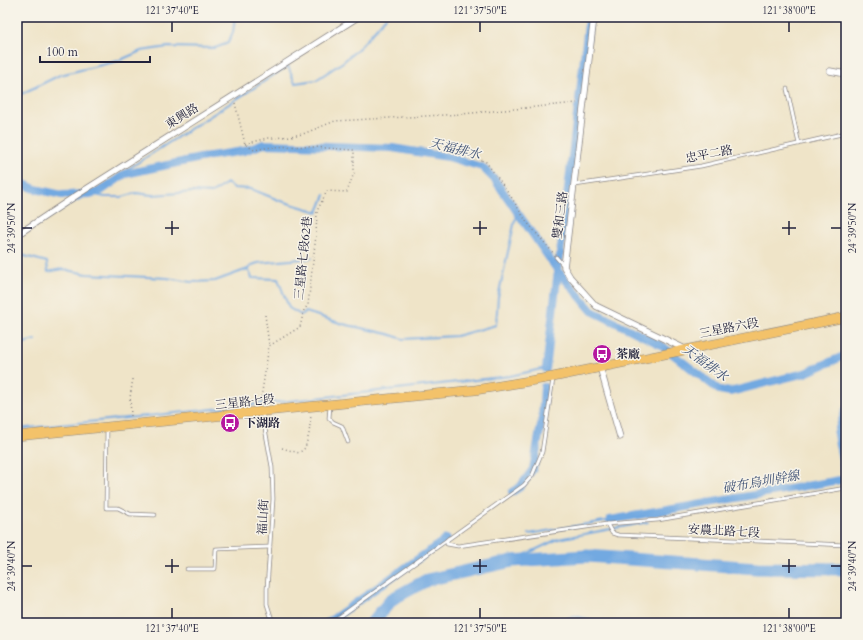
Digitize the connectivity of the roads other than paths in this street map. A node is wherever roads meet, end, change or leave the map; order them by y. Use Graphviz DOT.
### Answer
graph roads {
  1 [pos="22,17"];
  2 [pos="358,17"];
  3 [pos="594,17"];
  4 [pos="17,28"];
  5 [pos="830,71"];
  6 [pos="846,74"];
  7 [pos="787,89"];
  8 [pos="846,133"];
  9 [pos="799,144"];
  10 [pos="574,185"];
  11 [pos="17,235"];
  12 [pos="556,257"];
  13 [pos="562,264"];
  14 [pos="846,317"];
  15 [pos="684,349"];
  16 [pos="600,367"];
  17 [pos="547,378"];
  18 [pos="475,390"];
  19 [pos="330,405"];
  20 [pos="260,412"];
  21 [pos="107,428"];
  22 [pos="17,436"];
  23 [pos="620,437"];
  24 [pos="348,442"];
  25 [pos="846,488"];
  26 [pos="155,515"];
  27 [pos="607,524"];
  28 [pos="449,538"];
  29 [pos="846,545"];
  30 [pos="270,547"];
  31 [pos="188,569"];
  32 [pos="273,623"];
  33 [pos="331,623"];
  1 -- 4 [label="lane"];
  2 -- 11 [label="street, 東興路"];
  3 -- 10 [label="street, 雙和三路"];
  5 -- 6 [label="street"];
  7 -- 9 [label="lane"];
  8 -- 9 [label="lane, 忠平二路"];
  9 -- 10 [label="lane, 忠平二路"];
  10 -- 13 [label="street, 雙和三路"];
  12 -- 13 [label="lane"];
  13 -- 15 [label="street"];
  14 -- 15 [label="main road, 三星路六段"];
  15 -- 16 [label="main road, 三星路六段"];
  16 -- 17 [label="main road, 三星路六段"];
  16 -- 23 [label="street"];
  17 -- 18 [label="main road, 三星路六段"];
  17 -- 28 [label="lane"];
  18 -- 19 [label="main road, 三星路七段"];
  19 -- 20 [label="main road, 三星路七段"];
  19 -- 24 [label="lane"];
  20 -- 21 [label="main road, 三星路七段"];
  20 -- 30 [label="lane, 福山街"];
  21 -- 22 [label="main road, 三星路七段"];
  21 -- 26 [label="lane"];
  25 -- 27 [label="lane"];
  27 -- 28 [label="lane"];
  27 -- 29 [label="lane, 安農北路七段"];
  28 -- 33 [label="lane"];
  30 -- 31 [label="lane"];
  30 -- 32 [label="lane, 福山街"];
}
